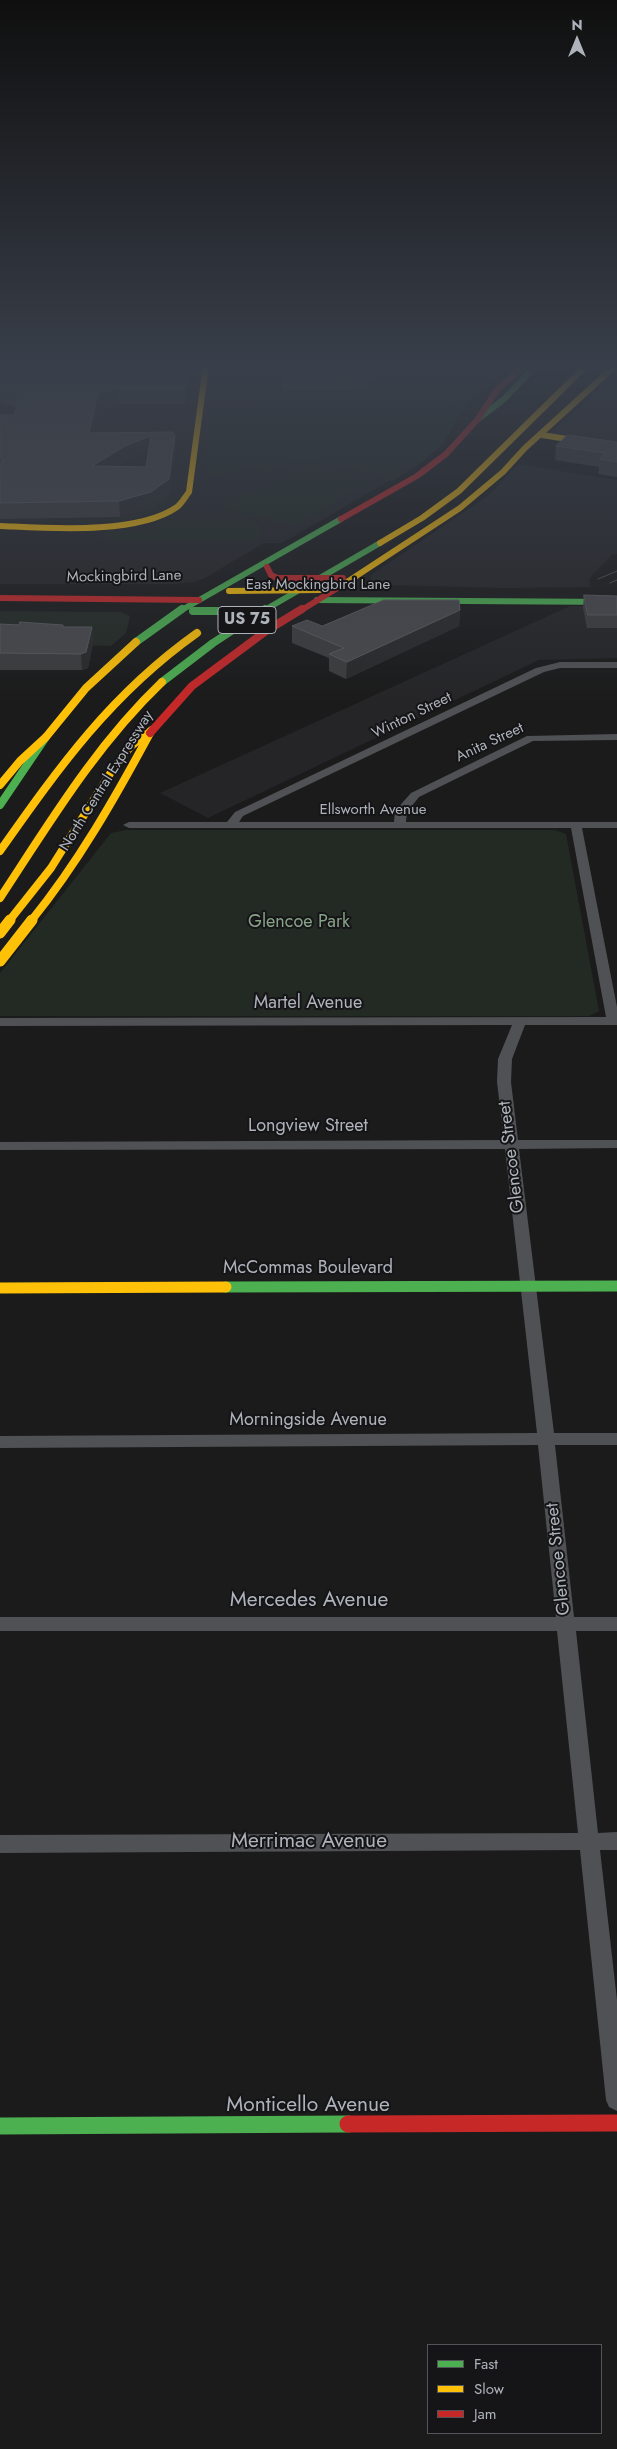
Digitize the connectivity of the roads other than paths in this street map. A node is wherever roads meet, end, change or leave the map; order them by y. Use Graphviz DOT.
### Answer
graph roads {
  1 [pos="191,479"];
  2 [pos="411,479"];
  3 [pos="473,479"];
  4 [pos="494,479"];
  5 [pos="0,526"];
  6 [pos="268,562"];
  7 [pos="312,565"];
  8 [pos="369,569"];
  9 [pos="349,578"];
  10 [pos="366,584"];
  11 [pos="383,588"];
  12 [pos="213,591"];
  13 [pos="417,591"];
  14 [pos="617,593"];
  15 [pos="323,594"];
  16 [pos="228,595"];
  17 [pos="501,597"];
  18 [pos="0,598"];
  19 [pos="36,598"];
  20 [pos="128,599"];
  21 [pos="199,600"];
  22 [pos="617,602"];
  23 [pos="169,617"];
  24 [pos="266,626"];
  25 [pos="617,665"];
  26 [pos="152,730"];
  27 [pos="46,737"];
  28 [pos="617,737"];
  29 [pos="0,785"];
  30 [pos="0,805"];
  31 [pos="129,825"];
  32 [pos="230,825"];
  33 [pos="400,825"];
  34 [pos="576,825"];
  35 [pos="617,825"];
  36 [pos="0,851"];
  37 [pos="0,898"];
  38 [pos="0,933"];
  39 [pos="0,961"];
  40 [pos="520,1021"];
  41 [pos="615,1021"];
  42 [pos="0,1022"];
  43 [pos="617,1144"];
  44 [pos="511,1145"];
  45 [pos="0,1146"];
  46 [pos="528,1286"];
  47 [pos="617,1286"];
  48 [pos="0,1288"];
  49 [pos="546,1439"];
  50 [pos="617,1439"];
  51 [pos="0,1442"];
  52 [pos="0,1624"];
  53 [pos="566,1624"];
  54 [pos="617,1624"];
  55 [pos="590,1841"];
  56 [pos="617,1841"];
  57 [pos="0,1844"];
  58 [pos="617,2100"];
  59 [pos="617,2123"];
  60 [pos="0,2126"];
  1 -- 5 [label="main road"];
  2 -- 6 [label="main road"];
  3 -- 37 [label="main road, North Central Expressway / US 75"];
  4 -- 8 [label="main road, North Central Expressway"];
  6 -- 9 [label="main road, bridge"];
  6 -- 12 [label="main road"];
  7 -- 36 [label="main road, North Central Expressway / US 75"];
  8 -- 9 [label="main road, North Central Expressway"];
  8 -- 10 [label="main road"];
  9 -- 15 [label="main road, North Central Expressway"];
  11 -- 13 [label="main road"];
  12 -- 16 [label="main road, East Mockingbird Lane"];
  12 -- 19 [label="main road, Mockingbird Lane"];
  12 -- 21 [label="main road"];
  13 -- 15 [label="main road, East Mockingbird Lane"];
  13 -- 17 [label="main road, East Mockingbird Lane"];
  14 -- 17 [label="main road, East Mockingbird Lane"];
  15 -- 16 [label="main road, East Mockingbird Lane, bridge"];
  15 -- 16 [label="main road, East Mockingbird Lane"];
  15 -- 17 [label="main road, East Mockingbird Lane"];
  15 -- 24 [label="main road, North Central Expressway"];
  16 -- 21 [label="main road, East Mockingbird Lane"];
  17 -- 22 [label="main road, East Mockingbird Lane"];
  18 -- 19 [label="main road, Mockingbird Lane"];
  19 -- 20 [label="main road, Mockingbird Lane"];
  20 -- 21 [label="main road, Mockingbird Lane"];
  20 -- 23 [label="main road"];
  21 -- 23 [label="main road"];
  23 -- 24 [label="main road, bridge"];
  23 -- 27 [label="main road"];
  24 -- 26 [label="main road, North Central Expressway"];
  25 -- 32 [label="street, Winton Street"];
  26 -- 38 [label="main road"];
  26 -- 39 [label="main road, North Central Expressway"];
  27 -- 29 [label="main road"];
  27 -- 30 [label="main road"];
  28 -- 33 [label="street, Anita Street"];
  31 -- 32 [label="street, Ellsworth Avenue"];
  32 -- 33 [label="street, Ellsworth Avenue"];
  33 -- 34 [label="street, Ellsworth Avenue"];
  34 -- 35 [label="street, Ellsworth Avenue"];
  34 -- 41 [label="street"];
  40 -- 41 [label="street, Martel Avenue"];
  40 -- 42 [label="street, Martel Avenue"];
  40 -- 44 [label="street, Glencoe Street"];
  43 -- 44 [label="street, Longview Street"];
  44 -- 45 [label="street, Longview Street"];
  44 -- 46 [label="street, Glencoe Street"];
  46 -- 47 [label="main road, McCommas Boulevard"];
  46 -- 48 [label="main road, McCommas Boulevard"];
  46 -- 49 [label="street, Glencoe Street"];
  49 -- 50 [label="street, Morningside Avenue"];
  49 -- 51 [label="street, Morningside Avenue"];
  49 -- 53 [label="street, Glencoe Street"];
  52 -- 53 [label="street, Mercedes Avenue"];
  53 -- 54 [label="street, Mercedes Avenue"];
  53 -- 55 [label="street, Glencoe Street"];
  55 -- 56 [label="street, Merrimac Avenue"];
  55 -- 57 [label="street, Merrimac Avenue"];
  55 -- 58 [label="street, Glencoe Street"];
  59 -- 60 [label="main road, Monticello Avenue"];
}
